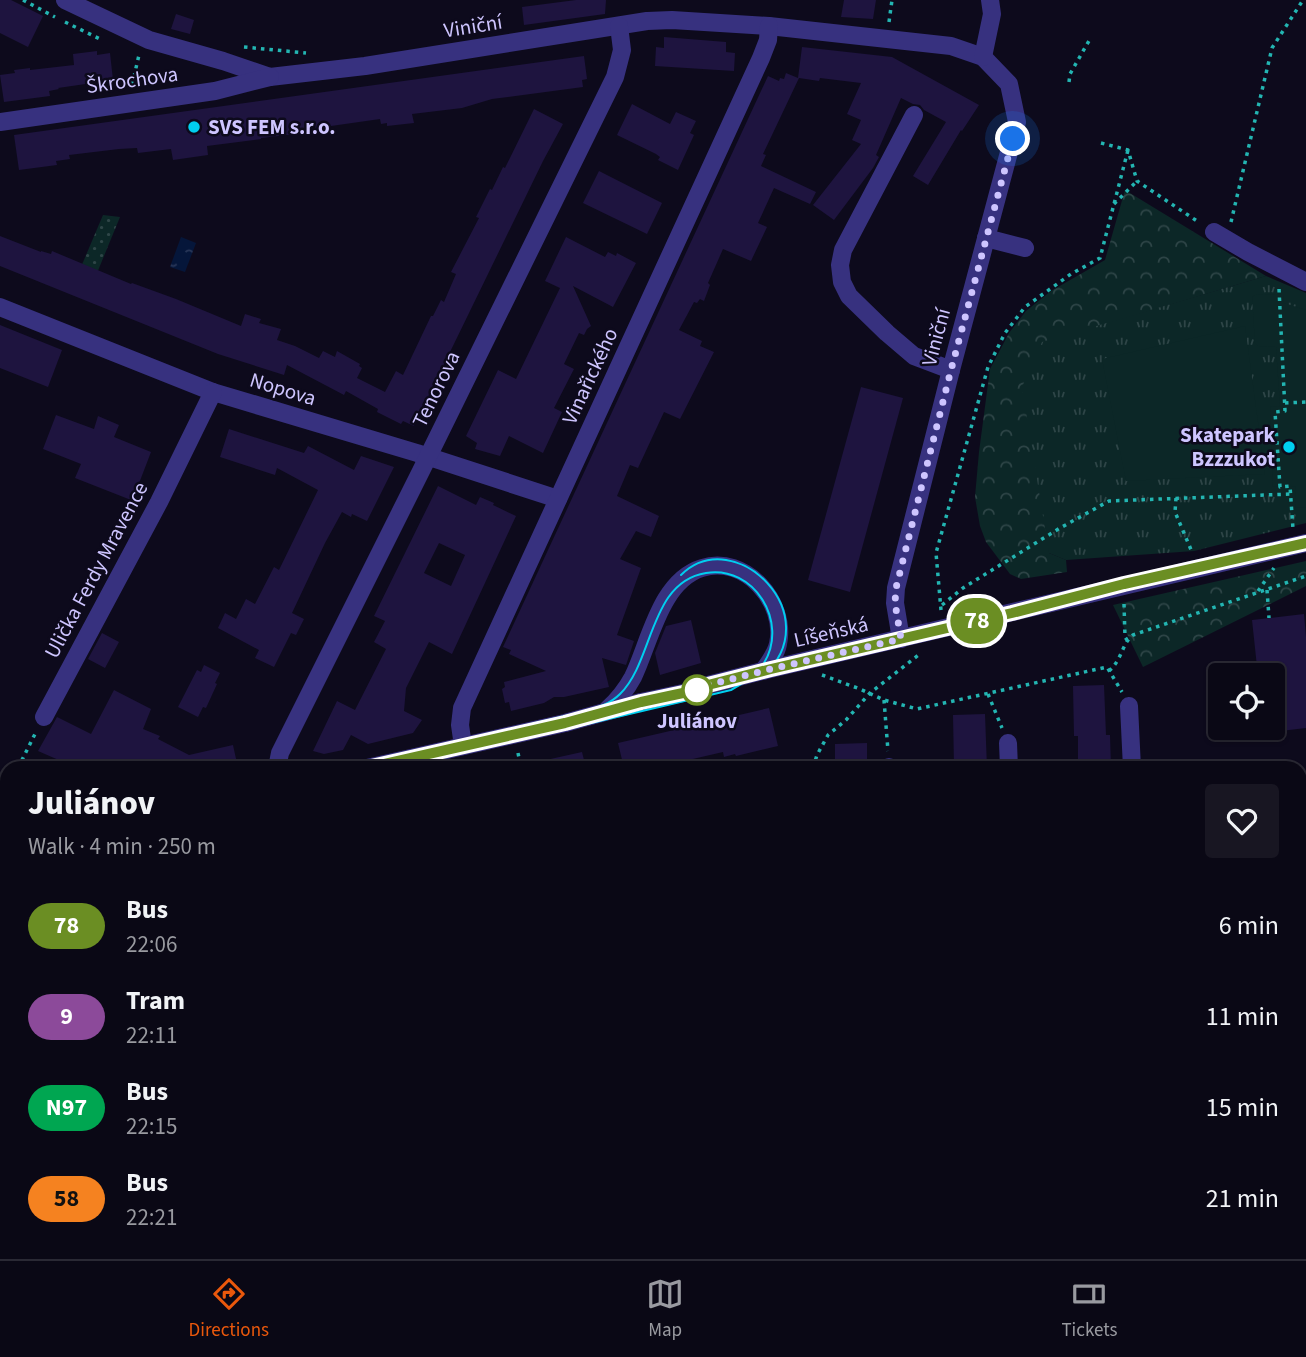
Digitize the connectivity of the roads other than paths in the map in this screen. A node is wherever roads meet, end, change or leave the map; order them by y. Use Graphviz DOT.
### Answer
graph roads {
  1 [pos="65,0"];
  2 [pos="990,0"];
  3 [pos="619,26"];
  4 [pos="769,26"];
  5 [pos="983,57"];
  6 [pos="270,78"];
  7 [pos="914,115"];
  8 [pos="0,122"];
  9 [pos="1220,236"];
  10 [pos="986,238"];
  11 [pos="1025,248"];
  12 [pos="1306,282"];
  13 [pos="0,307"];
  14 [pos="951,370"];
  15 [pos="213,392"];
  16 [pos="428,457"];
  17 [pos="558,499"];
  18 [pos="1300,537"];
  19 [pos="901,639"];
  20 [pos="762,671"];
  21 [pos="1129,706"];
  22 [pos="605,712"];
  23 [pos="44,717"];
  24 [pos="1008,743"];
  25 [pos="463,746"];
  26 [pos="443,760"];
  27 [pos="278,761"];
  28 [pos="1009,761"];
  29 [pos="1132,761"];
  1 -- 6 [label="street, Viniční"];
  2 -- 5 [label="street"];
  3 -- 4 [label="street, Viniční"];
  3 -- 6 [label="street, Viniční"];
  3 -- 16 [label="street, Tenorova"];
  4 -- 5 [label="street, Viniční"];
  4 -- 17 [label="street, Vinařického"];
  5 -- 10 [label="street, Viniční"];
  6 -- 8 [label="street, Škrochova"];
  7 -- 14 [label="street"];
  9 -- 12 [label="street"];
  10 -- 11 [label="street"];
  10 -- 14 [label="street, Viniční"];
  13 -- 15 [label="street, Nopova"];
  14 -- 19 [label="street, Viniční"];
  15 -- 16 [label="street, Nopova"];
  15 -- 23 [label="street, Ulička Ferdy Mravence"];
  16 -- 17 [label="street, Nopova"];
  16 -- 27 [label="street, Tenorova"];
  17 -- 25 [label="street, Vinařického"];
  18 -- 19 [label="street, Líšeňská"];
  19 -- 20 [label="street, Líšeňská"];
  20 -- 22 [label="street, Líšeňská"];
  20 -- 22 [label="street"];
  21 -- 29 [label="street"];
  22 -- 25 [label="street, Líšeňská"];
  24 -- 28 [label="street"];
  25 -- 26 [label="street, Líšeňská"];
}
